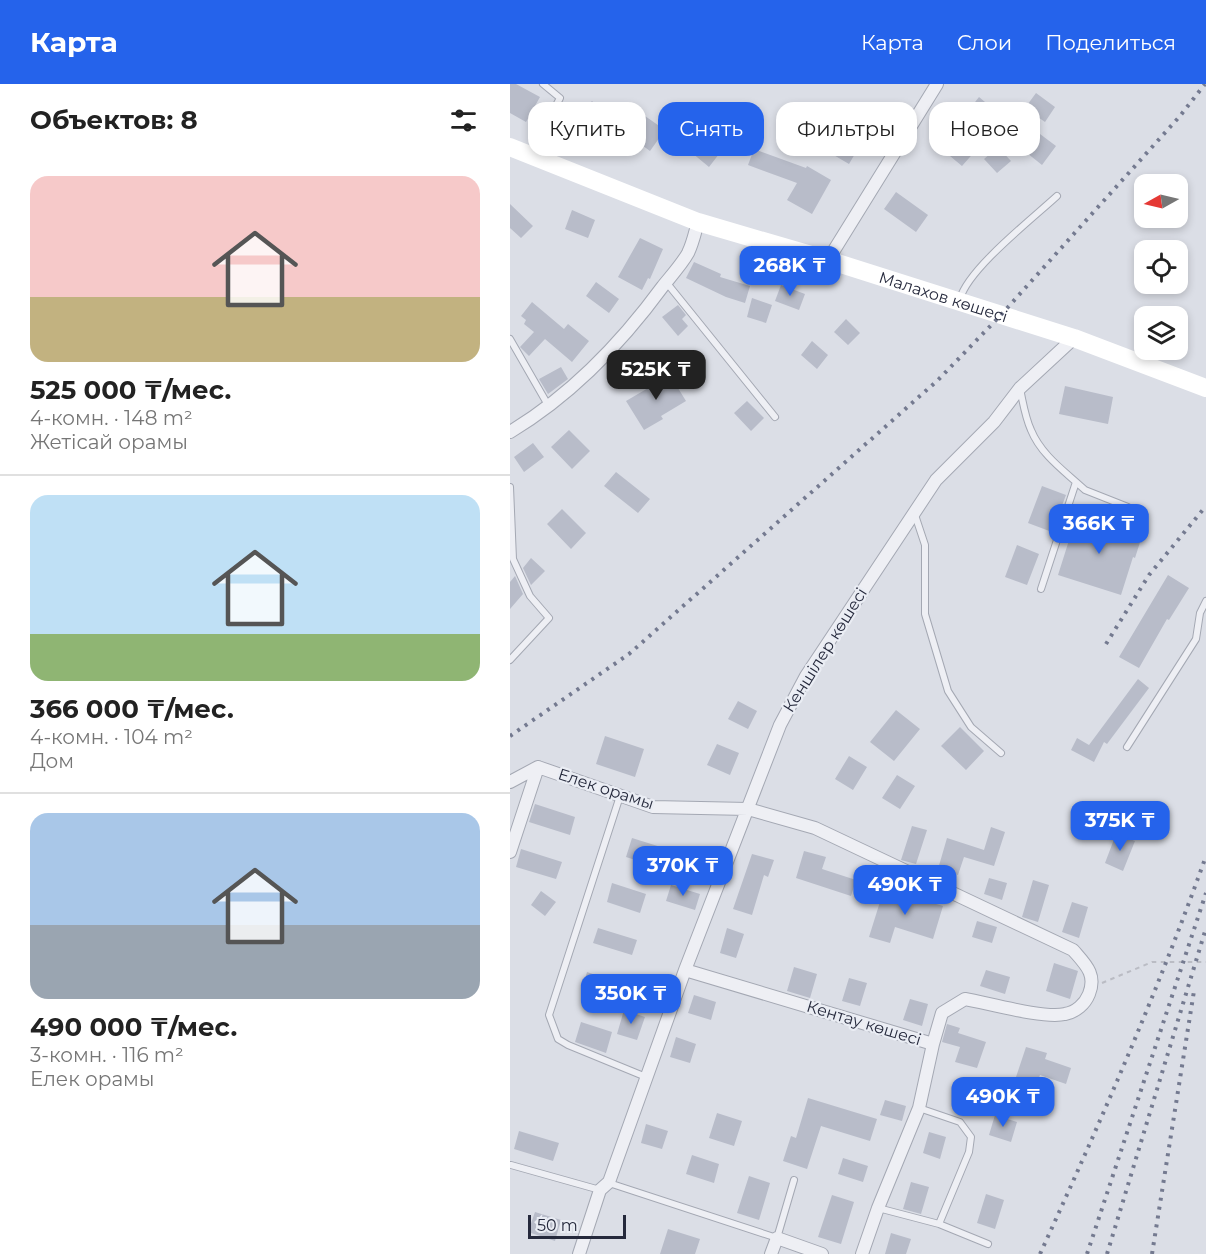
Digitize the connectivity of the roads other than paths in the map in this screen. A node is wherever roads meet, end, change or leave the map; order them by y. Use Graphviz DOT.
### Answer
graph roads {
  1 [pos="543,84"];
  2 [pos="937,84"];
  3 [pos="558,102"];
  4 [pos="510,147"];
  5 [pos="528,155"];
  6 [pos="532,156"];
  7 [pos="1057,196"];
  8 [pos="698,222"];
  9 [pos="828,260"];
  10 [pos="666,282"];
  11 [pos="959,302"];
  12 [pos="1074,338"];
  13 [pos="510,339"];
  14 [pos="1020,388"];
  15 [pos="1206,388"];
  16 [pos="548,405"];
  17 [pos="775,417"];
  18 [pos="510,432"];
  19 [pos="1076,482"];
  20 [pos="510,488"];
  21 [pos="1128,507"];
  22 [pos="914,511"];
  23 [pos="1041,589"];
  24 [pos="1206,601"];
  25 [pos="510,660"];
  26 [pos="1127,747"];
  27 [pos="1002,753"];
  28 [pos="538,767"];
  29 [pos="510,782"];
  30 [pos="620,795"];
  31 [pos="748,809"];
  32 [pos="510,852"];
  33 [pos="685,970"];
  34 [pos="933,1044"];
  35 [pos="646,1077"];
  36 [pos="919,1108"];
  37 [pos="511,1165"];
  38 [pos="794,1180"];
  39 [pos="604,1186"];
  40 [pos="878,1208"];
  41 [pos="939,1224"];
  42 [pos="777,1238"];
  43 [pos="988,1244"];
  44 [pos="579,1254"];
  45 [pos="771,1254"];
  46 [pos="822,1254"];
  47 [pos="862,1254"];
  1 -- 3 [label="lane"];
  2 -- 9 [label="street"];
  4 -- 5 [label="main road, Малахов көшесі"];
  6 -- 8 [label="main road, Малахов көшесі"];
  7 -- 11 [label="lane"];
  8 -- 9 [label="main road, Малахов көшесі"];
  8 -- 10 [label="street"];
  9 -- 11 [label="main road, Малахов көшесі"];
  10 -- 16 [label="street"];
  10 -- 17 [label="lane"];
  11 -- 12 [label="main road, Малахов көшесі"];
  12 -- 14 [label="street, Кеншілер көшесі"];
  12 -- 15 [label="main road, Малахов көшесі"];
  13 -- 16 [label="lane"];
  14 -- 19 [label="lane"];
  14 -- 22 [label="street, Кеншілер көшесі"];
  16 -- 18 [label="street"];
  19 -- 21 [label="lane"];
  19 -- 23 [label="lane"];
  20 -- 25 [label="lane"];
  22 -- 27 [label="lane"];
  22 -- 31 [label="street, Кеншілер көшесі"];
  24 -- 26 [label="lane"];
  28 -- 29 [label="street, Елек орамы"];
  28 -- 30 [label="street, Елек орамы"];
  28 -- 32 [label="street"];
  30 -- 31 [label="street, Елек орамы"];
  30 -- 35 [label="lane"];
  31 -- 33 [label="street, Кеншілер көшесі"];
  31 -- 34 [label="street, Елек орамы"];
  33 -- 34 [label="street, Кентау көшесі"];
  33 -- 35 [label="street, Кеншілер көшесі"];
  34 -- 36 [label="street, Кентау көшесі"];
  35 -- 39 [label="street, Кеншілер көшесі"];
  36 -- 40 [label="street, Кентау көшесі"];
  36 -- 41 [label="lane"];
  37 -- 39 [label="lane"];
  38 -- 42 [label="lane"];
  39 -- 42 [label="lane"];
  39 -- 44 [label="street, Кеншілер көшесі"];
  40 -- 41 [label="lane"];
  40 -- 47 [label="street, Кентау көшесі"];
  41 -- 43 [label="lane"];
  42 -- 45 [label="street"];
  42 -- 46 [label="street"];
}
